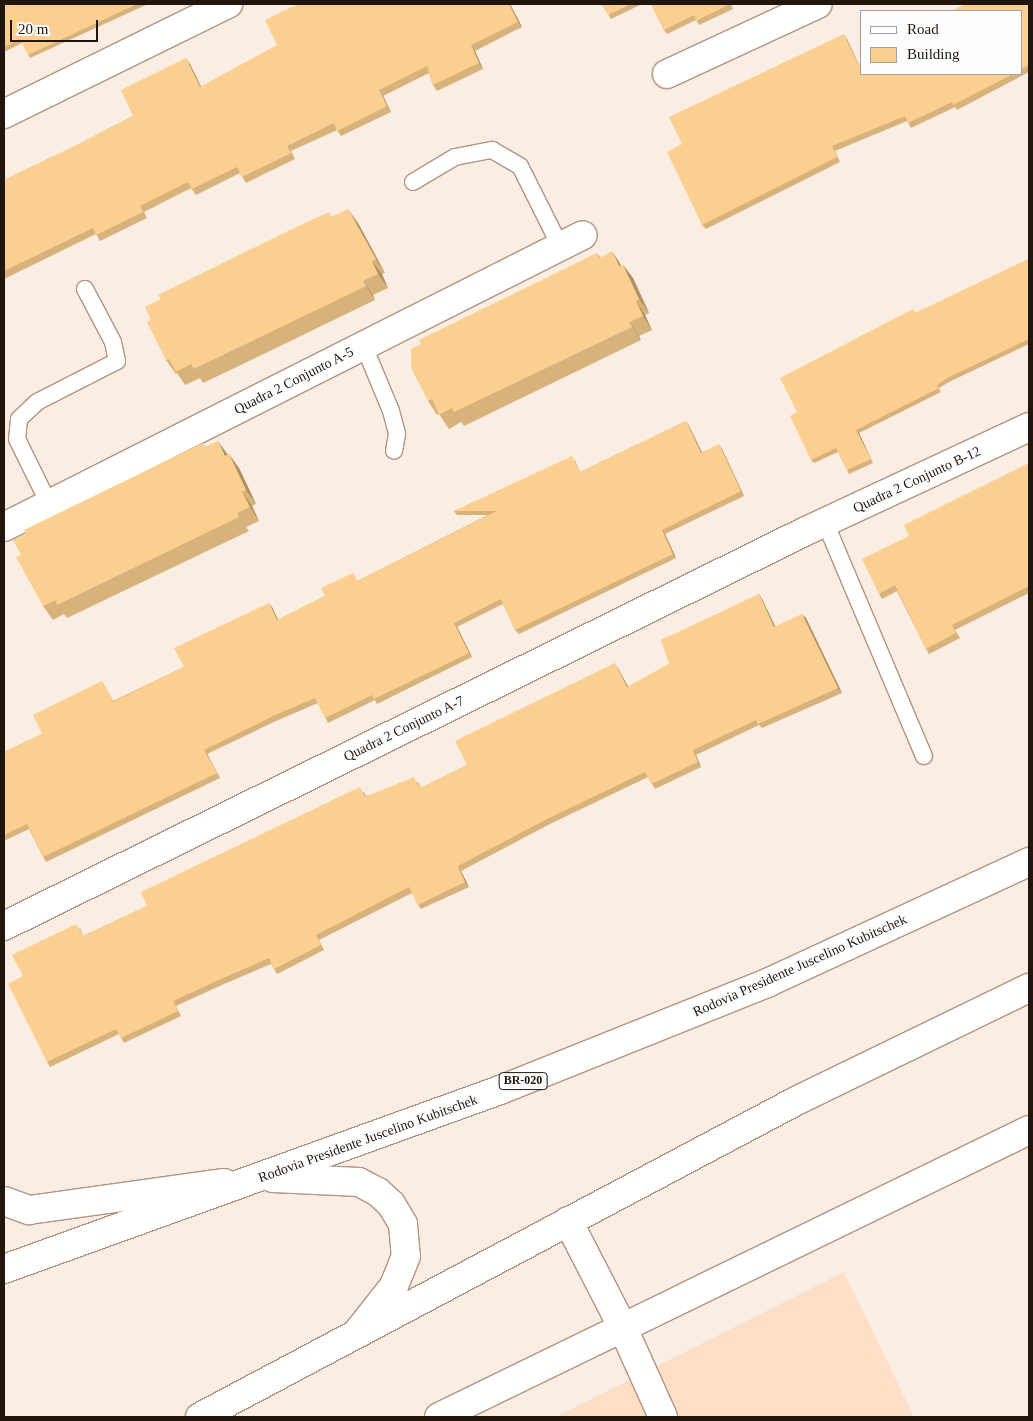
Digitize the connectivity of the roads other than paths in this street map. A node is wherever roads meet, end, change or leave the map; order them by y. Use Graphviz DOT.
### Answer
graph roads {
  1 [pos="228,4"];
  2 [pos="818,4"];
  3 [pos="667,74"];
  4 [pos="4,114"];
  5 [pos="413,182"];
  6 [pos="572,241"];
  7 [pos="85,288"];
  8 [pos="364,346"];
  9 [pos="1029,427"];
  10 [pos="394,451"];
  11 [pos="49,504"];
  12 [pos="4,527"];
  13 [pos="815,527"];
  14 [pos="924,756"];
  15 [pos="1029,862"];
  16 [pos="4,926"];
  17 [pos="1029,988"];
  18 [pos="1000,1002"];
  19 [pos="1029,1004"];
  20 [pos="1029,1130"];
  21 [pos="262,1178"];
  22 [pos="4,1201"];
  23 [pos="568,1221"];
  24 [pos="4,1268"];
  25 [pos="622,1326"];
  26 [pos="353,1338"];
  27 [pos="200,1417"];
  28 [pos="439,1417"];
  29 [pos="663,1417"];
  1 -- 4 [label="main road"];
  2 -- 3 [label="main road"];
  5 -- 6 [label="lane"];
  6 -- 8 [label="main road, Quadra 2 Conjunto A-5"];
  7 -- 11 [label="lane"];
  8 -- 10 [label="lane"];
  8 -- 11 [label="main road, Quadra 2 Conjunto A-5"];
  9 -- 13 [label="main road, Quadra 2 Conjunto B-12"];
  11 -- 12 [label="main road, Quadra 2 Conjunto A-5"];
  13 -- 14 [label="lane"];
  13 -- 16 [label="main road, Quadra 2 Conjunto A-7"];
  15 -- 21 [label="main road, Rodovia Presidente Juscelino Kubitschek / BR-020"];
  17 -- 18 [label="main road"];
  18 -- 19 [label="main road"];
  18 -- 23 [label="main road"];
  20 -- 25 [label="main road"];
  21 -- 22 [label="main road"];
  21 -- 24 [label="main road, Rodovia Presidente Juscelino Kubitschek / BR-020"];
  21 -- 26 [label="main road"];
  23 -- 25 [label="main road"];
  23 -- 26 [label="main road"];
  25 -- 28 [label="main road"];
  25 -- 29 [label="main road"];
  26 -- 27 [label="main road"];
}
